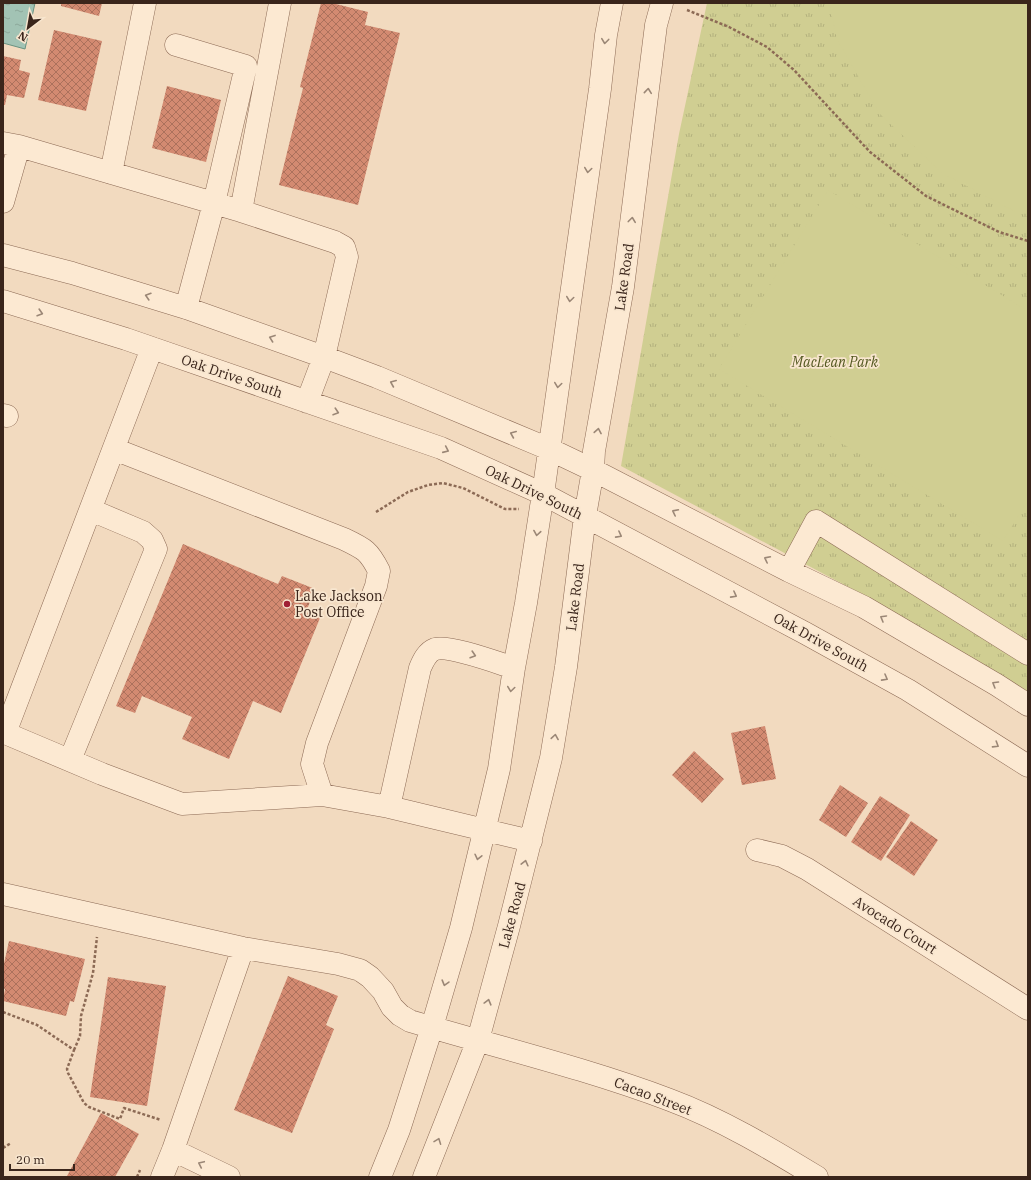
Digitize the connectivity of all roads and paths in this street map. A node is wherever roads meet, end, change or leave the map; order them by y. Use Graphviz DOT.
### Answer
graph roads {
  1 [pos="145,3"];
  2 [pos="280,3"];
  3 [pos="612,3"];
  4 [pos="661,3"];
  5 [pos="687,10"];
  6 [pos="176,45"];
  7 [pos="11,144"];
  8 [pos="111,173"];
  9 [pos="3,202"];
  10 [pos="214,203"];
  11 [pos="241,212"];
  12 [pos="1028,240"];
  13 [pos="3,254"];
  14 [pos="3,301"];
  15 [pos="186,308"];
  16 [pos="152,348"];
  17 [pos="324,357"];
  18 [pos="307,402"];
  19 [pos="114,449"];
  20 [pos="549,449"];
  21 [pos="593,470"];
  22 [pos="543,494"];
  23 [pos="525,509"];
  24 [pos="91,510"];
  25 [pos="376,512"];
  26 [pos="585,516"];
  27 [pos="789,571"];
  28 [pos="1028,654"];
  29 [pos="514,668"];
  30 [pos="1028,705"];
  31 [pos="70,760"];
  32 [pos="1028,766"];
  33 [pos="322,795"];
  34 [pos="389,807"];
  35 [pos="484,830"];
  36 [pos="531,841"];
  37 [pos="758,850"];
  38 [pos="3,894"];
  39 [pos="99,915"];
  40 [pos="243,948"];
  41 [pos="1028,1009"];
  42 [pos="3,1012"];
  43 [pos="432,1027"];
  44 [pos="478,1040"];
  45 [pos="74,1050"];
  46 [pos="181,1126"];
  47 [pos="11,1143"];
  48 [pos="3,1148"];
  49 [pos="172,1150"];
  50 [pos="162,1177"];
  51 [pos="229,1177"];
  52 [pos="380,1177"];
  53 [pos="424,1177"];
  54 [pos="817,1177"];
  1 -- 8 [label="street"];
  2 -- 11 [label="street"];
  3 -- 20 [label="street, one-way"];
  21 -- 4 [label="street, Lake Road, one-way"];
  5 -- 12 [label="path"];
  6 -- 10 [label="street"];
  7 -- 8 [label="street"];
  7 -- 9 [label="street"];
  8 -- 10 [label="street"];
  10 -- 11 [label="street"];
  10 -- 15 [label="street"];
  11 -- 17 [label="street"];
  15 -- 13 [label="street, one-way"];
  14 -- 16 [label="street, Oak Drive South, one-way"];
  17 -- 15 [label="street, one-way"];
  16 -- 18 [label="street, Oak Drive South"];
  16 -- 19 [label="street"];
  17 -- 18 [label="street"];
  20 -- 17 [label="street, one-way"];
  18 -- 22 [label="street, Oak Drive South, one-way"];
  19 -- 24 [label="street"];
  19 -- 33 [label="street"];
  20 -- 21 [label="street"];
  20 -- 22 [label="street"];
  21 -- 26 [label="street, Lake Road"];
  27 -- 21 [label="street, one-way"];
  22 -- 26 [label="street, Oak Drive South"];
  22 -- 29 [label="street, one-way"];
  23 -- 25 [label="path"];
  24 -- 31 [label="street"];
  24 -- 31 [label="street"];
  26 -- 32 [label="street, Oak Drive South, one-way"];
  36 -- 26 [label="street, Lake Road, one-way"];
  27 -- 28 [label="street"];
  30 -- 27 [label="street, one-way"];
  34 -- 29 [label="street, one-way"];
  29 -- 35 [label="street, one-way"];
  31 -- 33 [label="street"];
  33 -- 34 [label="street"];
  34 -- 35 [label="street"];
  35 -- 36 [label="street"];
  35 -- 43 [label="street, one-way"];
  44 -- 36 [label="street, Lake Road, one-way"];
  37 -- 41 [label="street, Avocado Court"];
  38 -- 39 [label="street, Cacao Street"];
  39 -- 40 [label="street, Cacao Street"];
  39 -- 45 [label="path"];
  40 -- 43 [label="street, Cacao Street"];
  40 -- 46 [label="street"];
  42 -- 45 [label="path"];
  43 -- 44 [label="street, Cacao Street"];
  43 -- 52 [label="street"];
  53 -- 44 [label="street, Lake Road, one-way"];
  44 -- 54 [label="street, Cacao Street"];
  45 -- 46 [label="path"];
  46 -- 49 [label="street"];
  47 -- 48 [label="path"];
  49 -- 50 [label="street"];
  51 -- 49 [label="street, one-way"];
}
